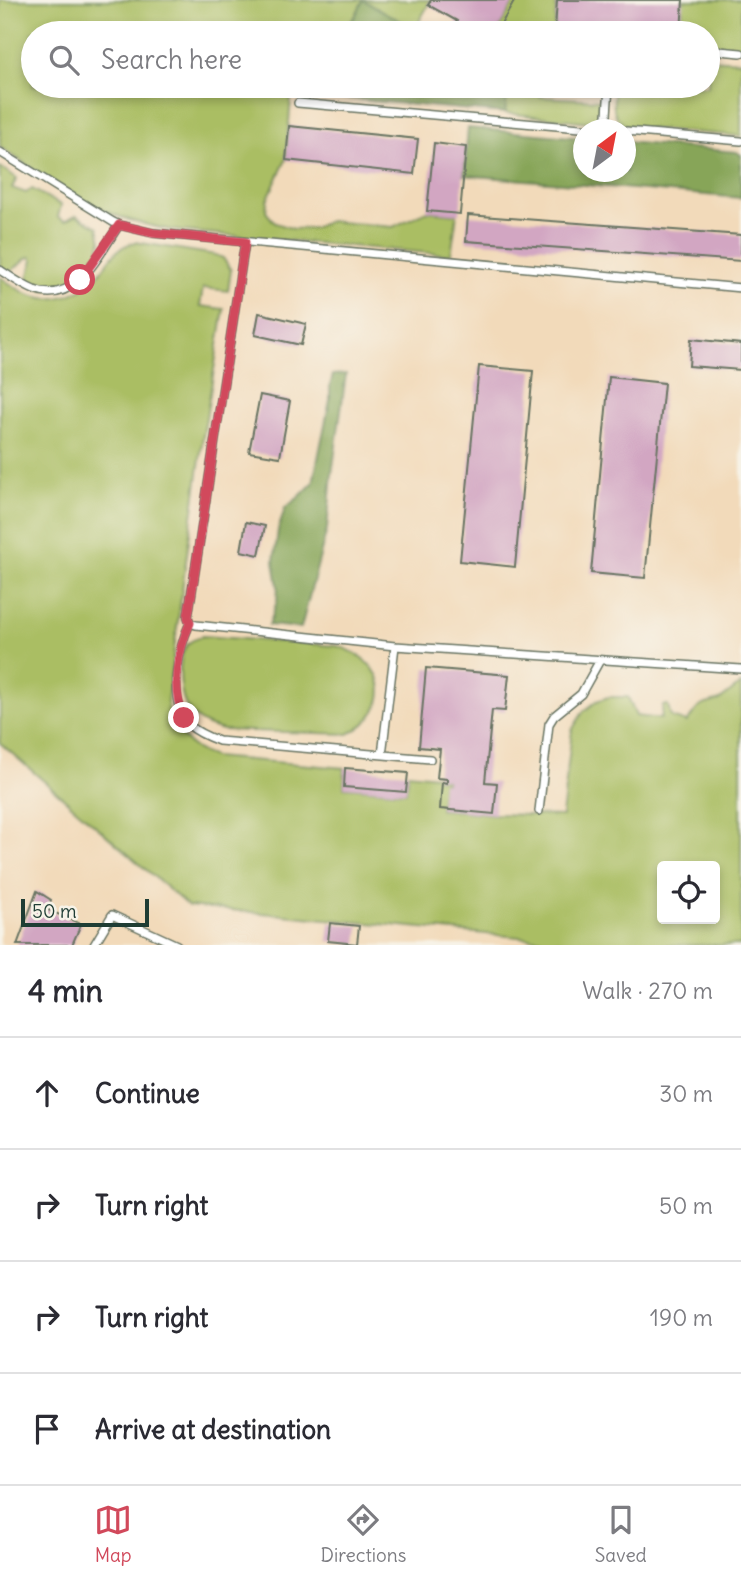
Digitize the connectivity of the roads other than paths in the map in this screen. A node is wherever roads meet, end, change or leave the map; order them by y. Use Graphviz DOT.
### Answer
graph roads {
  1 [pos="720,51"];
  2 [pos="741,52"];
  3 [pos="608,98"];
  4 [pos="298,103"];
  5 [pos="605,119"];
  6 [pos="573,127"];
  7 [pos="636,132"];
  8 [pos="741,141"];
  9 [pos="0,152"];
  10 [pos="119,225"];
  11 [pos="245,242"];
  12 [pos="0,270"];
  13 [pos="741,288"];
  14 [pos="190,623"];
  15 [pos="395,646"];
  16 [pos="600,660"];
  17 [pos="741,669"];
  18 [pos="382,755"];
  19 [pos="430,760"];
  20 [pos="539,811"];
  21 [pos="94,945"];
  22 [pos="177,945"];
  1 -- 2 [label="lane"];
  3 -- 5 [label="lane"];
  4 -- 6 [label="lane"];
  7 -- 8 [label="lane"];
  9 -- 10 [label="lane"];
  10 -- 11 [label="lane"];
  10 -- 12 [label="lane"];
  11 -- 13 [label="lane"];
  11 -- 14 [label="lane"];
  14 -- 15 [label="lane"];
  14 -- 18 [label="lane"];
  15 -- 16 [label="lane"];
  15 -- 18 [label="lane"];
  16 -- 17 [label="lane"];
  16 -- 20 [label="lane"];
  18 -- 19 [label="lane"];
  21 -- 22 [label="lane"];
}
